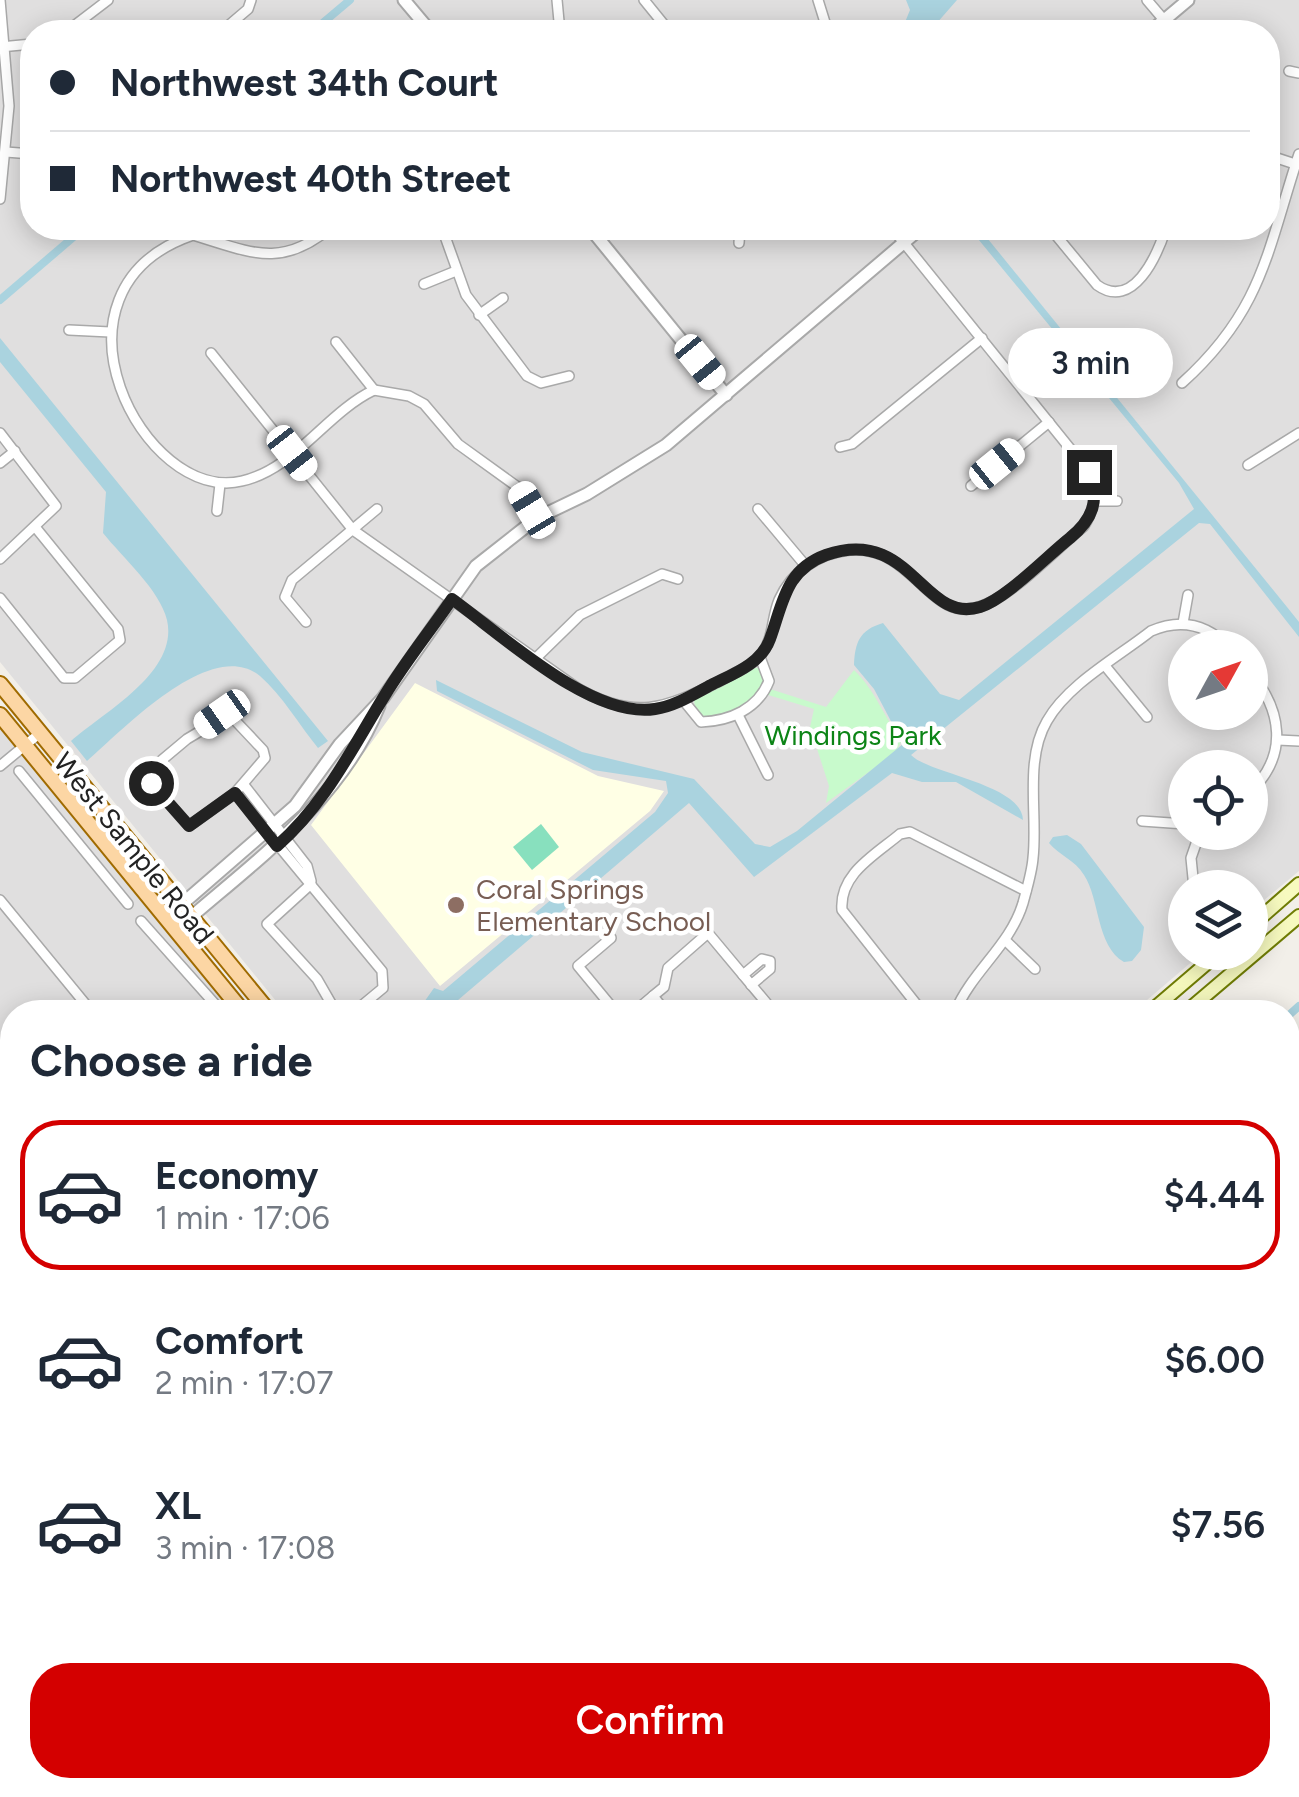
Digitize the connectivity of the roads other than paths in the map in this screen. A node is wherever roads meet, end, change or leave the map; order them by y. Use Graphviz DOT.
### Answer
graph roads {
  1 [pos="0,0"];
  2 [pos="108,0"];
  3 [pos="404,0"];
  4 [pos="644,0"];
  5 [pos="1148,0"];
  6 [pos="1188,0"];
  7 [pos="252,1"];
  8 [pos="82,20"];
  9 [pos="233,20"];
  10 [pos="421,20"];
  11 [pos="660,20"];
  12 [pos="1164,20"];
  13 [pos="3,46"];
  14 [pos="6,152"];
  15 [pos="20,153"];
  16 [pos="1297,159"];
  17 [pos="0,199"];
  18 [pos="1280,216"];
  19 [pos="178,240"];
  20 [pos="215,240"];
  21 [pos="310,240"];
  22 [pos="446,240"];
  23 [pos="600,240"];
  24 [pos="739,240"];
  25 [pos="906,240"];
  26 [pos="1060,240"];
  27 [pos="1161,240"];
  28 [pos="1273,240"];
  29 [pos="904,242"];
  30 [pos="739,244"];
  31 [pos="456,271"];
  32 [pos="424,284"];
  33 [pos="502,298"];
  34 [pos="479,314"];
  35 [pos="69,330"];
  36 [pos="110,332"];
  37 [pos="982,338"];
  38 [pos="336,342"];
  39 [pos="212,353"];
  40 [pos="569,376"];
  41 [pos="1182,382"];
  42 [pos="374,390"];
  43 [pos="726,396"];
  44 [pos="1050,422"];
  45 [pos="0,432"];
  46 [pos="1299,433"];
  47 [pos="840,447"];
  48 [pos="15,451"];
  49 [pos="292,453"];
  50 [pos="0,463"];
  51 [pos="1248,465"];
  52 [pos="220,484"];
  53 [pos="970,486"];
  54 [pos="1096,501"];
  55 [pos="1118,502"];
  56 [pos="378,509"];
  57 [pos="758,509"];
  58 [pos="217,511"];
  59 [pos="537,518"];
  60 [pos="36,528"];
  61 [pos="353,530"];
  62 [pos="0,559"];
  63 [pos="805,565"];
  64 [pos="678,579"];
  65 [pos="1188,595"];
  66 [pos="0,598"];
  67 [pos="452,599"];
  68 [pos="306,622"];
  69 [pos="1183,622"];
  70 [pos="1206,630"];
  71 [pos="760,656"];
  72 [pos="536,658"];
  73 [pos="1106,667"];
  74 [pos="0,684"];
  75 [pos="383,698"];
  76 [pos="1268,698"];
  77 [pos="683,700"];
  78 [pos="0,715"];
  79 [pos="738,715"];
  80 [pos="1147,716"];
  81 [pos="40,733"];
  82 [pos="1278,740"];
  83 [pos="1299,740"];
  84 [pos="25,745"];
  85 [pos="0,766"];
  86 [pos="20,771"];
  87 [pos="1268,771"];
  88 [pos="768,775"];
  89 [pos="244,785"];
  90 [pos="235,793"];
  91 [pos="1142,821"];
  92 [pos="1168,823"];
  93 [pos="273,829"];
  94 [pos="281,842"];
  95 [pos="311,884"];
  96 [pos="1299,884"];
  97 [pos="1026,890"];
  98 [pos="0,900"];
  99 [pos="128,904"];
  100 [pos="186,911"];
  101 [pos="1268,911"];
  102 [pos="1299,916"];
  103 [pos="141,920"];
  104 [pos="171,924"];
  105 [pos="152,934"];
  106 [pos="611,938"];
  107 [pos="1006,940"];
  108 [pos="1268,940"];
  109 [pos="1035,969"];
  110 [pos="1199,970"];
  111 [pos="1232,970"];
  112 [pos="743,976"];
  113 [pos="751,985"];
  114 [pos="654,996"];
  115 [pos="82,1000"];
  116 [pos="211,1000"];
  117 [pos="233,1000"];
  118 [pos="259,1000"];
  119 [pos="329,1000"];
  120 [pos="366,1000"];
  121 [pos="606,1000"];
  122 [pos="649,1000"];
  123 [pos="657,1000"];
  124 [pos="764,1000"];
  125 [pos="914,1000"];
  126 [pos="960,1000"];
  127 [pos="1164,1000"];
  128 [pos="1199,1000"];
  1 -- 13 [label="street"];
  2 -- 8 [label="street"];
  3 -- 10 [label="street"];
  4 -- 11 [label="street"];
  5 -- 12 [label="street"];
  6 -- 12 [label="street"];
  7 -- 9 [label="street"];
  13 -- 14 [label="street"];
  14 -- 15 [label="street"];
  14 -- 17 [label="street"];
  16 -- 18 [label="street"];
  19 -- 36 [label="street"];
  20 -- 21 [label="street"];
  22 -- 31 [label="street"];
  23 -- 43 [label="street"];
  24 -- 30 [label="street"];
  25 -- 29 [label="street"];
  26 -- 27 [label="street"];
  28 -- 41 [label="street"];
  29 -- 37 [label="street"];
  29 -- 43 [label="street"];
  31 -- 32 [label="street"];
  31 -- 34 [label="street"];
  33 -- 34 [label="street"];
  34 -- 40 [label="street"];
  35 -- 36 [label="street"];
  36 -- 52 [label="street"];
  37 -- 44 [label="street"];
  37 -- 47 [label="street"];
  38 -- 42 [label="street"];
  39 -- 49 [label="street"];
  42 -- 49 [label="street"];
  42 -- 59 [label="street"];
  43 -- 59 [label="street"];
  44 -- 53 [label="street"];
  44 -- 54 [label="street"];
  45 -- 48 [label="street"];
  46 -- 51 [label="street"];
  48 -- 50 [label="street"];
  48 -- 60 [label="street"];
  49 -- 52 [label="street"];
  49 -- 61 [label="street"];
  52 -- 58 [label="street"];
  54 -- 55 [label="street"];
  54 -- 63 [label="street"];
  56 -- 61 [label="street"];
  57 -- 63 [label="street"];
  59 -- 67 [label="street"];
  60 -- 62 [label="street"];
  60 -- 66 [label="street"];
  61 -- 67 [label="street"];
  61 -- 68 [label="street"];
  63 -- 71 [label="street"];
  64 -- 72 [label="street"];
  65 -- 69 [label="street"];
  67 -- 72 [label="street"];
  67 -- 75 [label="street"];
  69 -- 70 [label="street"];
  69 -- 73 [label="street"];
  71 -- 77 [label="street"];
  71 -- 79 [label="street"];
  72 -- 77 [label="street"];
  73 -- 80 [label="street"];
  73 -- 97 [label="street"];
  74 -- 81 [label="main road, West Sample Road"];
  75 -- 93 [label="street"];
  75 -- 94 [label="street"];
  76 -- 82 [label="street"];
  77 -- 79 [label="street"];
  78 -- 84 [label="main road, West Sample Road"];
  79 -- 88 [label="street"];
  81 -- 84 [label="street"];
  81 -- 100 [label="main road, West Sample Road"];
  82 -- 83 [label="street"];
  82 -- 87 [label="street"];
  84 -- 85 [label="street"];
  84 -- 104 [label="main road, West Sample Road"];
  86 -- 99 [label="street"];
  89 -- 90 [label="street"];
  89 -- 90 [label="street"];
  89 -- 93 [label="street"];
  90 -- 93 [label="street"];
  91 -- 92 [label="street"];
  93 -- 94 [label="street"];
  93 -- 100 [label="street"];
  94 -- 95 [label="street"];
  94 -- 100 [label="street"];
  95 -- 119 [label="street"];
  95 -- 120 [label="street"];
  96 -- 101 [label="main road"];
  97 -- 107 [label="street"];
  97 -- 125 [label="street"];
  98 -- 115 [label="street"];
  100 -- 104 [label="street"];
  100 -- 118 [label="main road, West Sample Road"];
  102 -- 108 [label="main road"];
  103 -- 105 [label="street"];
  104 -- 105 [label="street"];
  104 -- 117 [label="main road, West Sample Road"];
  105 -- 116 [label="street"];
  106 -- 121 [label="street"];
  107 -- 109 [label="street"];
  107 -- 126 [label="street"];
  110 -- 127 [label="main road"];
  111 -- 128 [label="main road"];
  112 -- 113 [label="street"];
  112 -- 113 [label="street"];
  112 -- 114 [label="street"];
  113 -- 124 [label="street"];
  114 -- 122 [label="street"];
  114 -- 123 [label="street"];
}
